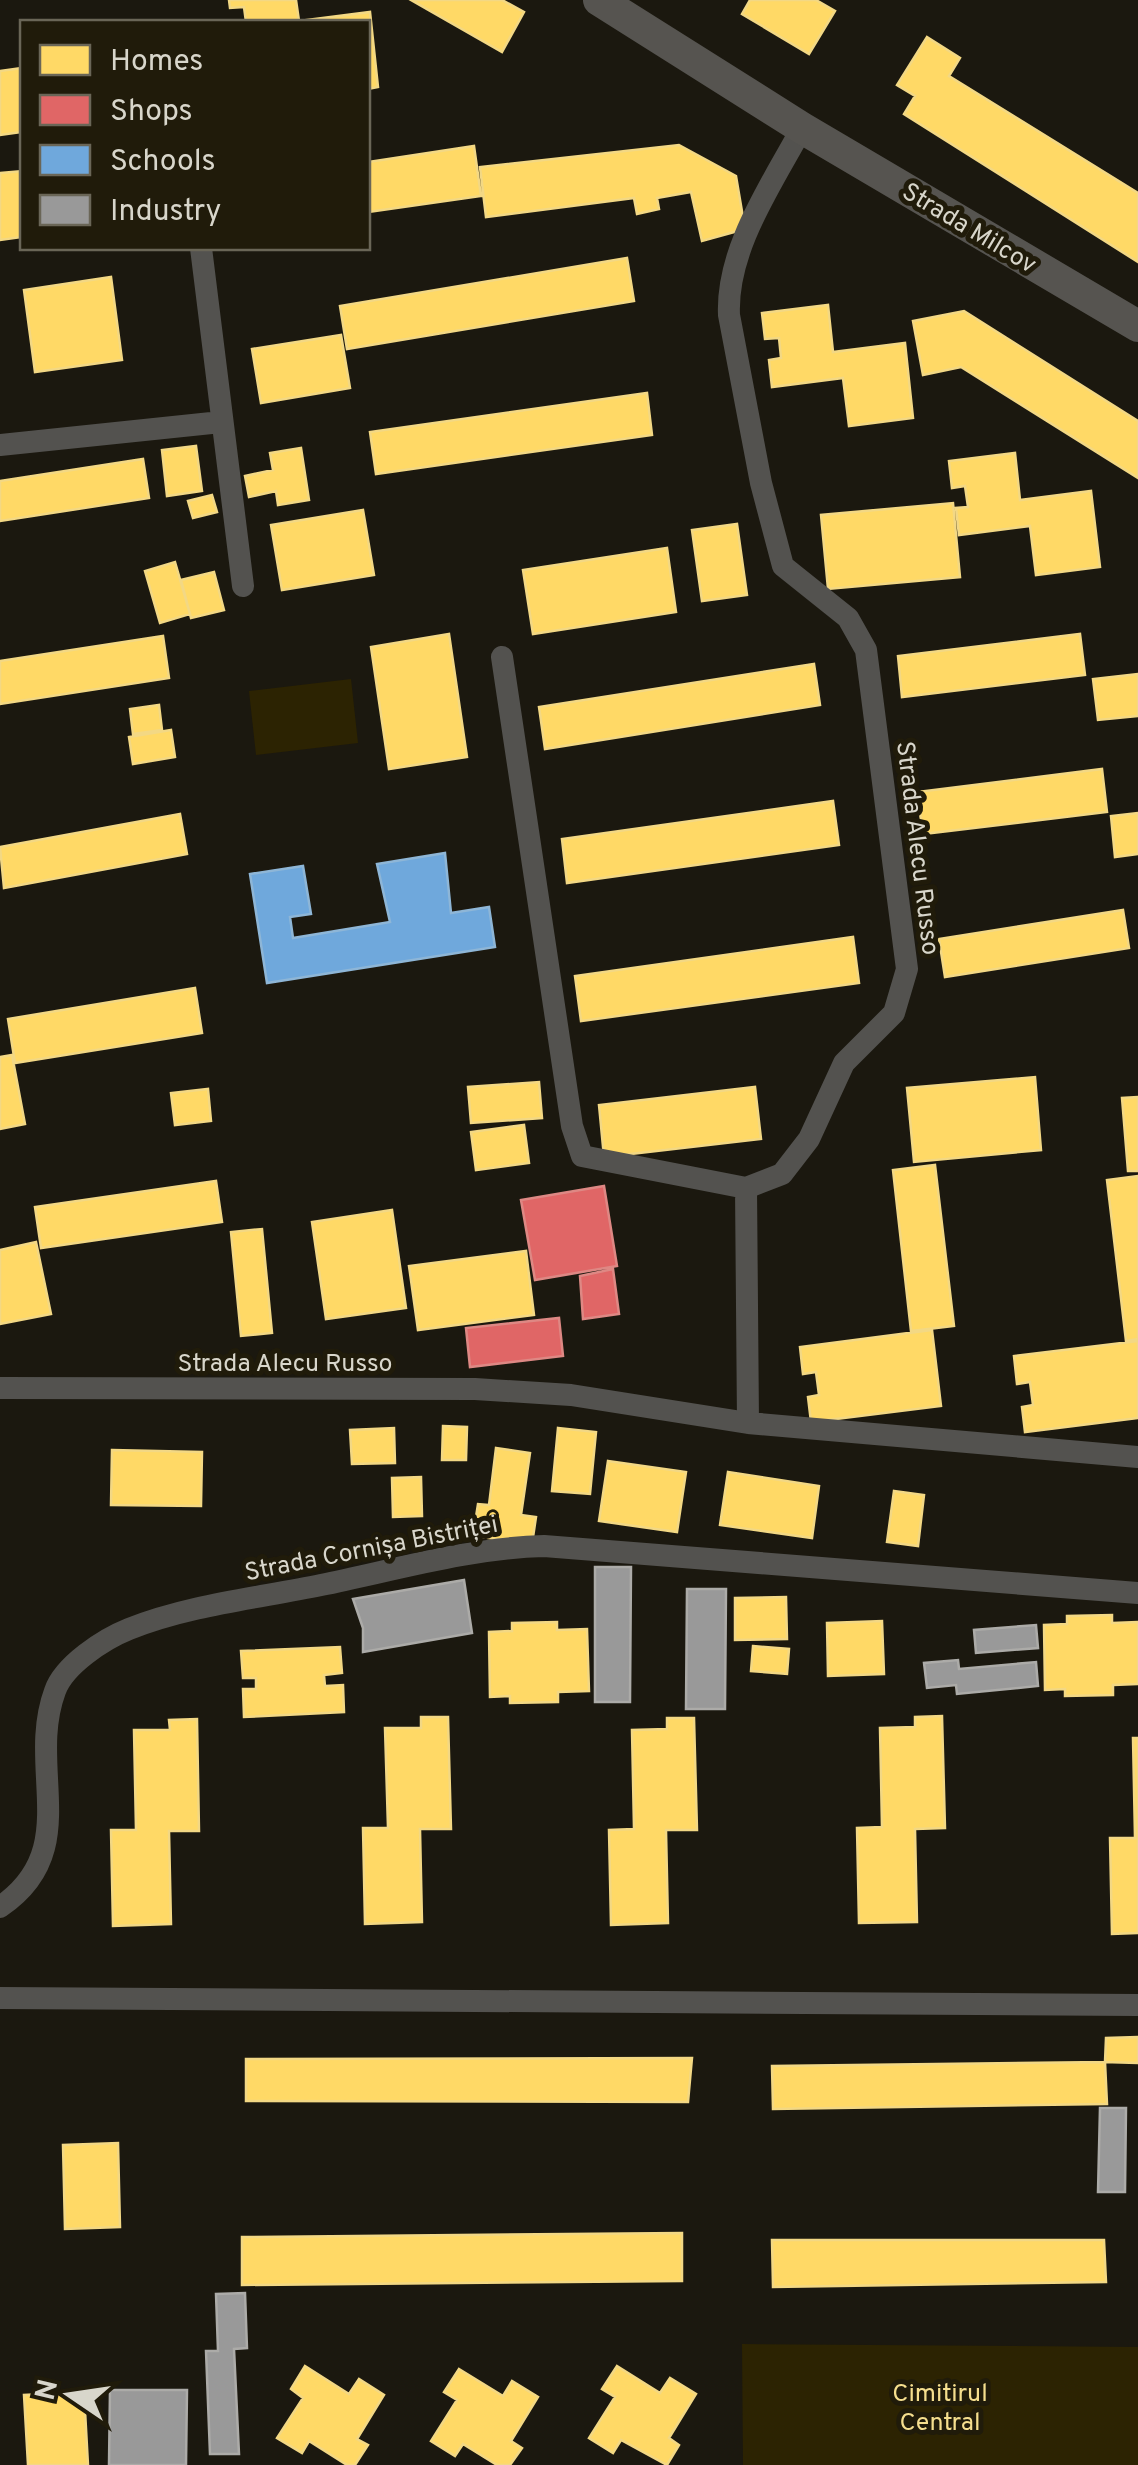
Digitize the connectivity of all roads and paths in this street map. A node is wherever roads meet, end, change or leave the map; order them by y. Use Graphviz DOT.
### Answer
graph roads {
  1 [pos="598,0"];
  2 [pos="802,128"];
  3 [pos="201,250"];
  4 [pos="1138,326"];
  5 [pos="221,422"];
  6 [pos="0,445"];
  7 [pos="242,586"];
  8 [pos="502,657"];
  9 [pos="746,1188"];
  10 [pos="0,1388"];
  11 [pos="748,1422"];
  12 [pos="1138,1457"];
  13 [pos="1138,1592"];
  14 [pos="0,1907"];
  15 [pos="0,1998"];
  16 [pos="1138,2004"];
  1 -- 2 [label="main road, Strada Milcov"];
  2 -- 4 [label="main road, Strada Milcov"];
  2 -- 9 [label="street, Strada Alecu Russo"];
  3 -- 5 [label="street"];
  5 -- 6 [label="street"];
  5 -- 7 [label="street"];
  8 -- 9 [label="street"];
  9 -- 11 [label="street"];
  10 -- 11 [label="street, Strada Alecu Russo"];
  11 -- 12 [label="street, Strada Alecu Russo"];
  13 -- 14 [label="street, Strada Cornișa Bistriței"];
  15 -- 16 [label="street"];
}
